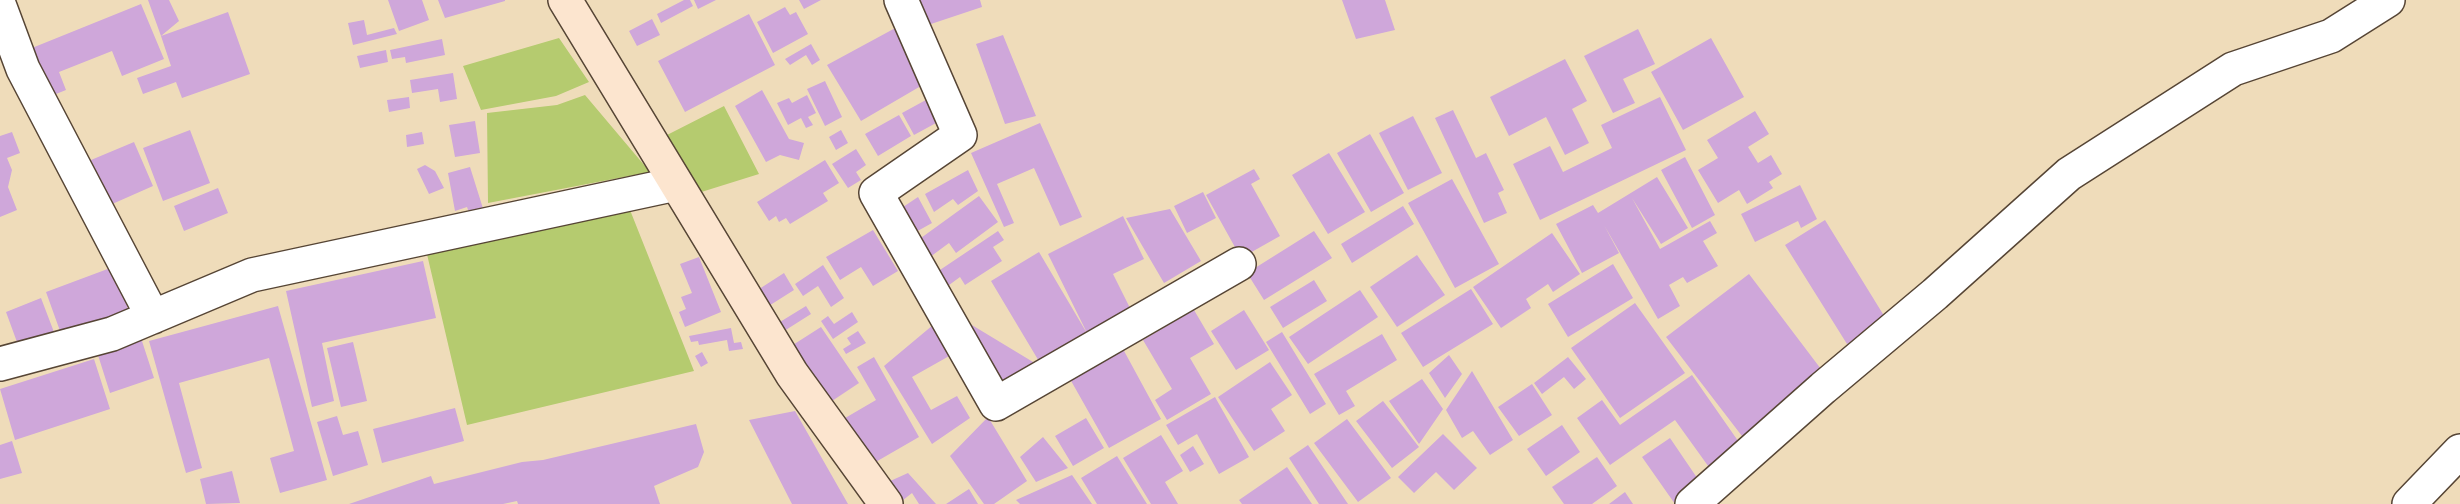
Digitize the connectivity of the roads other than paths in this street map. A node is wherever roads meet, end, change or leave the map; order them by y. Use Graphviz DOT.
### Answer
graph roads {
  1 [pos="565,0"];
  2 [pos="901,0"];
  3 [pos="2388,0"];
  4 [pos="0,7"];
  5 [pos="676,184"];
  6 [pos="1239,264"];
  7 [pos="153,317"];
  8 [pos="0,364"];
  9 [pos="2460,451"];
  10 [pos="886,504"];
  11 [pos="1692,504"];
  12 [pos="2409,504"];
  1 -- 5 [label="street"];
  2 -- 6 [label="street"];
  3 -- 11 [label="street"];
  4 -- 7 [label="street"];
  5 -- 7 [label="street"];
  5 -- 10 [label="street"];
  7 -- 8 [label="street"];
  9 -- 12 [label="street"];
}
